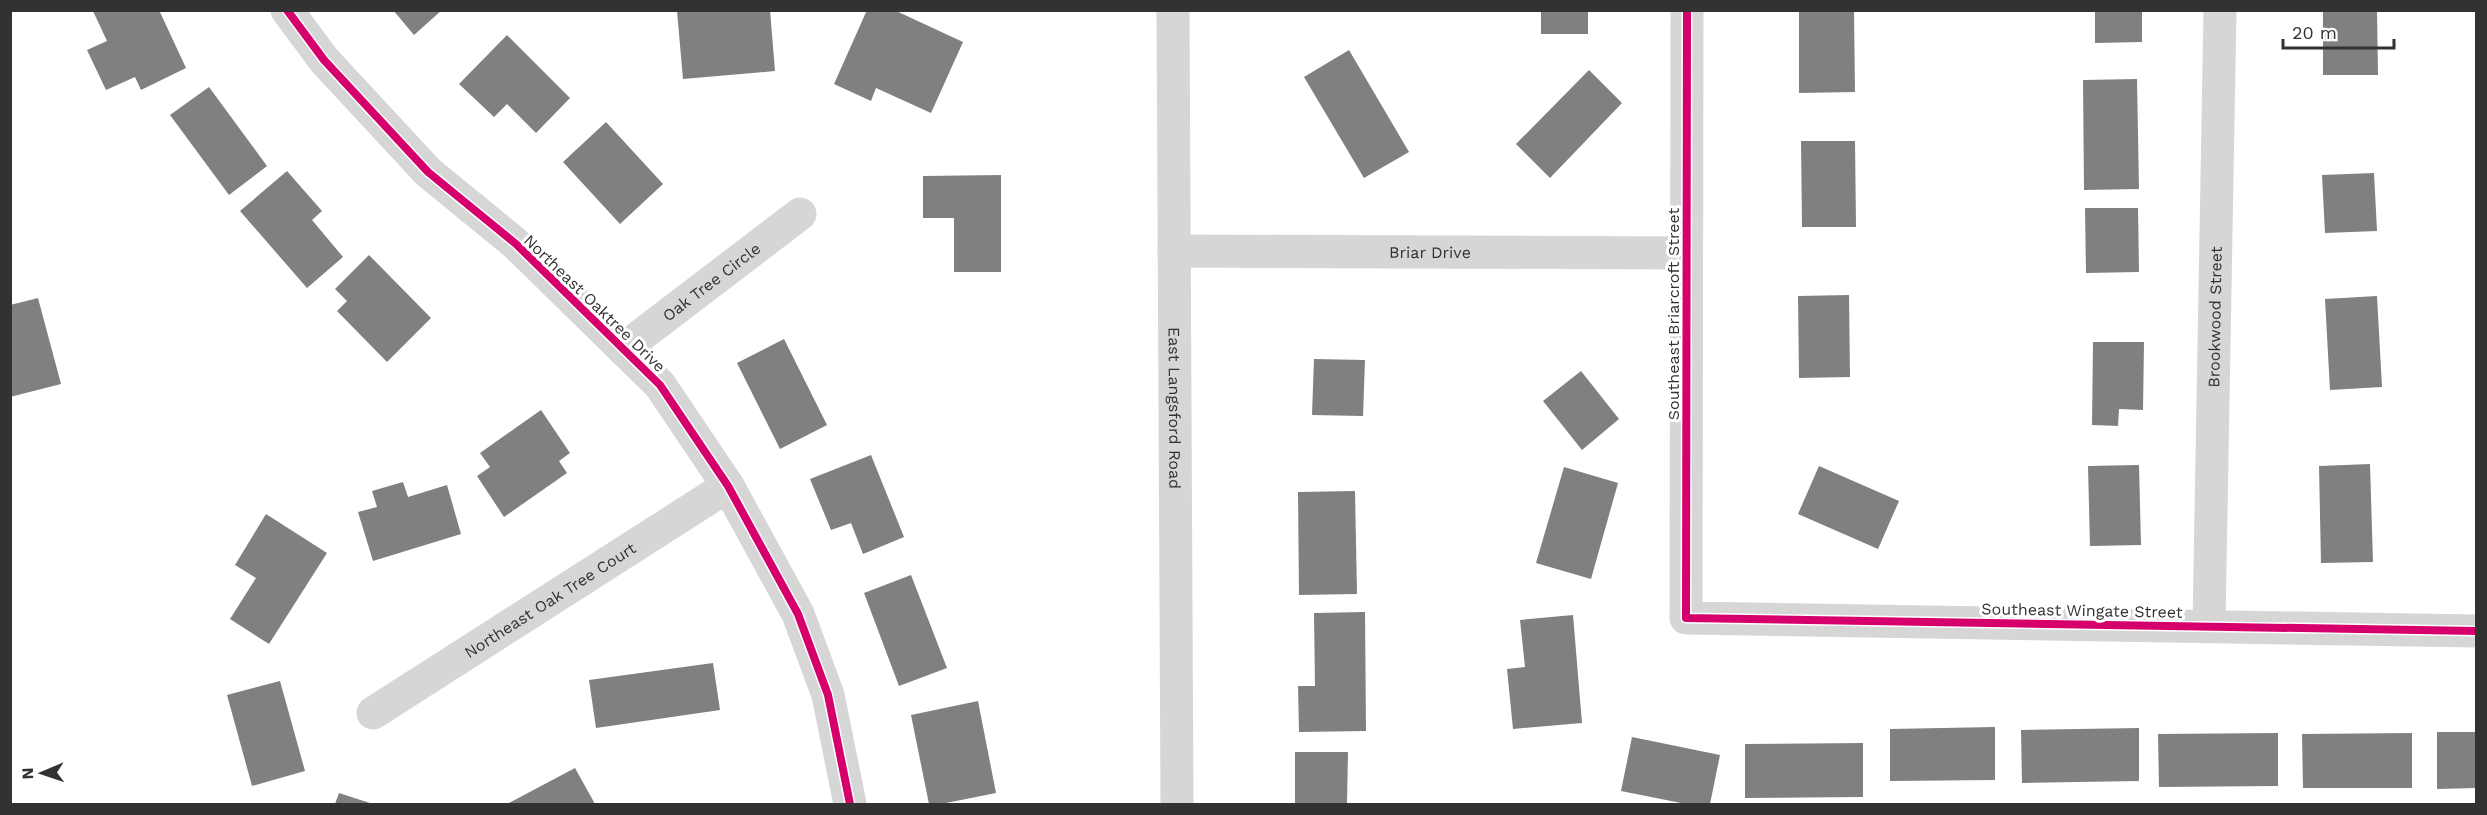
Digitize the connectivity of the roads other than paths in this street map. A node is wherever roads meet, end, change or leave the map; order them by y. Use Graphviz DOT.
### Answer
graph roads {
  1 [pos="287,10"];
  2 [pos="1173,10"];
  3 [pos="1686,10"];
  4 [pos="2220,10"];
  5 [pos="800,214"];
  6 [pos="1174,251"];
  7 [pos="1686,253"];
  8 [pos="623,349"];
  9 [pos="728,486"];
  10 [pos="1686,618"];
  11 [pos="2209,625"];
  12 [pos="2476,631"];
  13 [pos="373,713"];
  14 [pos="850,804"];
  15 [pos="1177,804"];
  1 -- 8 [label="street, Northeast Oaktree Drive"];
  2 -- 6 [label="street, East Langsford Road"];
  3 -- 7 [label="street, Southeast Briarcroft Street"];
  4 -- 11 [label="street, Brookwood Street"];
  5 -- 8 [label="street, Oak Tree Circle"];
  6 -- 7 [label="street, Briar Drive"];
  6 -- 15 [label="street, East Langsford Road"];
  7 -- 10 [label="street, Southeast Briarcroft Street"];
  8 -- 9 [label="street, Northeast Oaktree Drive"];
  9 -- 13 [label="street, Northeast Oak Tree Court"];
  9 -- 14 [label="street, Northeast Oaktree Drive"];
  10 -- 11 [label="street, Southeast Wingate Street"];
  11 -- 12 [label="street, Southeast Wingate Street"];
}
